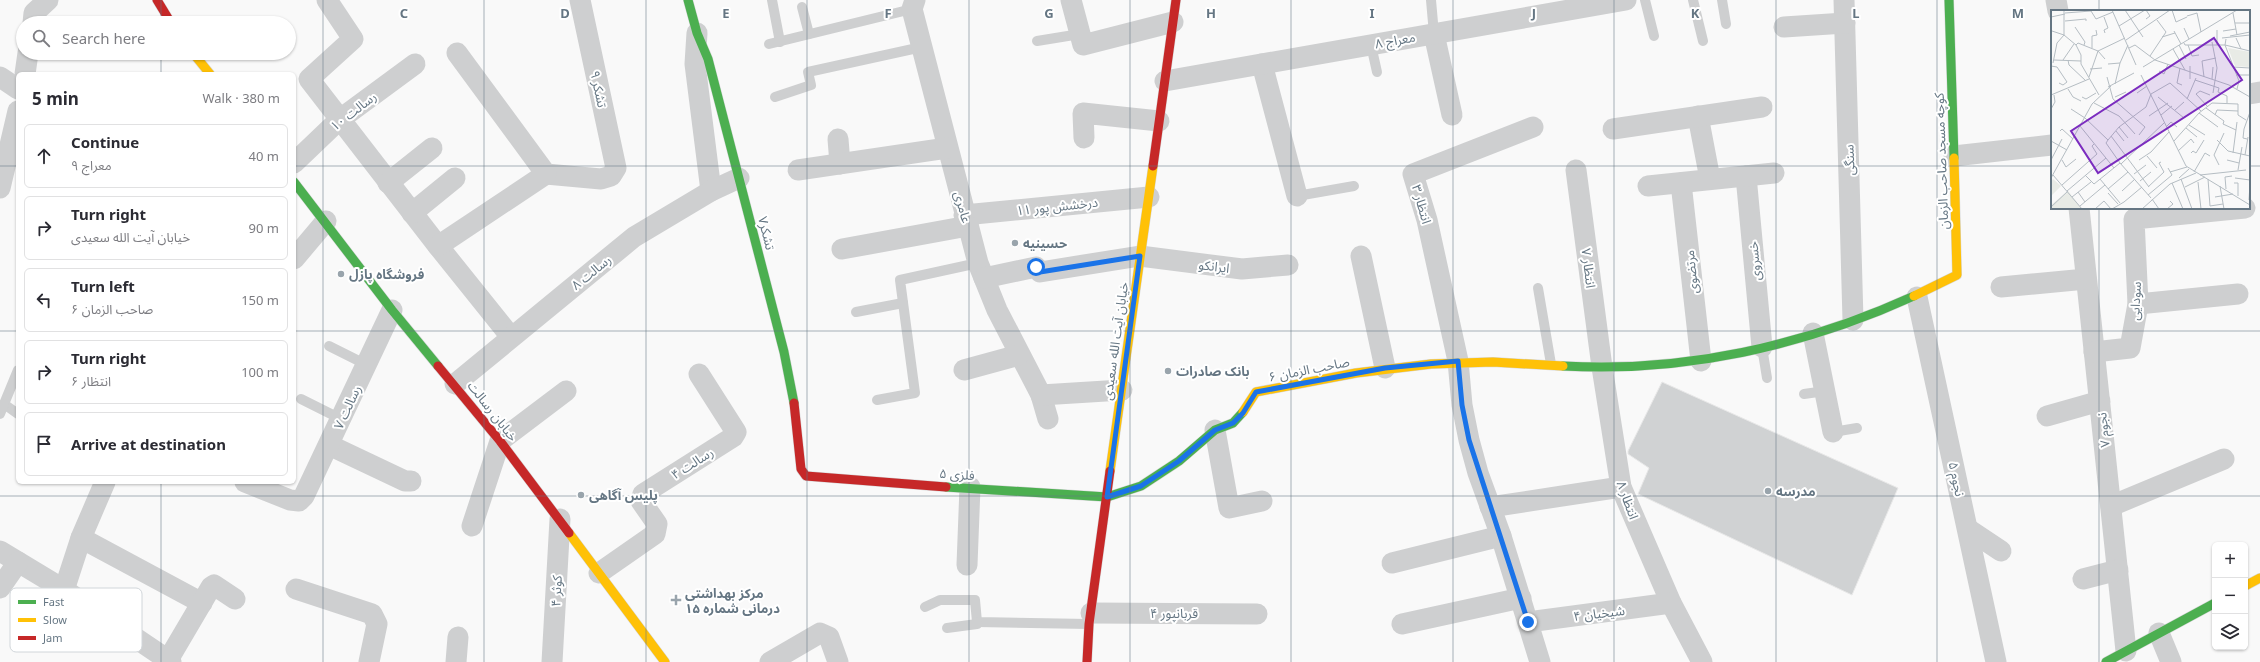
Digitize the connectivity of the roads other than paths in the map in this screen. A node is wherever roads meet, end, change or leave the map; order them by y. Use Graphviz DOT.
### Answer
graph roads {
  1 [pos="48,0"];
  2 [pos="157,0"];
  3 [pos="328,0"];
  4 [pos="580,0"];
  5 [pos="688,0"];
  6 [pos="772,0"];
  7 [pos="1071,0"];
  8 [pos="1176,0"];
  9 [pos="1431,0"];
  10 [pos="1626,0"];
  11 [pos="1646,0"];
  12 [pos="1693,0"];
  13 [pos="1722,0"];
  14 [pos="1844,0"];
  15 [pos="1949,0"];
  16 [pos="2056,0"];
  17 [pos="913,5"];
  18 [pos="802,7"];
  19 [pos="2058,10"];
  20 [pos="34,16"];
  21 [pos="167,16"];
  22 [pos="1173,22"];
  23 [pos="1845,23"];
  24 [pos="1726,24"];
  25 [pos="1784,27"];
  26 [pos="697,33"];
  27 [pos="809,34"];
  28 [pos="1434,34"];
  29 [pos="1654,36"];
  30 [pos="1082,40"];
  31 [pos="1037,41"];
  32 [pos="1703,41"];
  33 [pos="780,42"];
  34 [pos="770,44"];
  35 [pos="1371,44"];
  36 [pos="922,47"];
  37 [pos="457,53"];
  38 [pos="27,60"];
  39 [pos="199,60"];
  40 [pos="415,64"];
  41 [pos="1262,64"];
  42 [pos="25,72"];
  43 [pos="208,72"];
  44 [pos="1377,72"];
  45 [pos="0,77"];
  46 [pos="1165,81"];
  47 [pos="16,88"];
  48 [pos="2260,92"];
  49 [pos="2250,94"];
  50 [pos="775,97"];
  51 [pos="1762,107"];
  52 [pos="1452,115"];
  53 [pos="1698,116"];
  54 [pos="16,120"];
  55 [pos="339,120"];
  56 [pos="1159,121"];
  57 [pos="1533,127"];
  58 [pos="1613,129"];
  59 [pos="838,138"];
  60 [pos="1084,138"];
  61 [pos="2051,144"];
  62 [pos="432,148"];
  63 [pos="948,148"];
  64 [pos="1954,156"];
  65 [pos="296,161"];
  66 [pos="840,164"];
  67 [pos="798,170"];
  68 [pos="1576,170"];
  69 [pos="1774,173"];
  70 [pos="546,174"];
  71 [pos="1746,176"];
  72 [pos="455,178"];
  73 [pos="739,178"];
  74 [pos="1710,179"];
  75 [pos="388,183"];
  76 [pos="1681,183"];
  77 [pos="296,184"];
  78 [pos="1354,186"];
  79 [pos="1648,186"];
  80 [pos="0,188"];
  81 [pos="711,191"];
  82 [pos="1297,196"];
  83 [pos="1149,197"];
  84 [pos="2260,206"];
  85 [pos="2250,208"];
  86 [pos="2079,209"];
  87 [pos="2233,209"];
  88 [pos="412,213"];
  89 [pos="966,220"];
  90 [pos="326,221"];
  91 [pos="438,246"];
  92 [pos="842,249"];
  93 [pos="1140,256"];
  94 [pos="1361,256"];
  95 [pos="296,257"];
  96 [pos="1288,265"];
  97 [pos="981,271"];
  98 [pos="2086,279"];
  99 [pos="2001,287"];
  100 [pos="1538,288"];
  101 [pos="2238,294"];
  102 [pos="1917,297"];
  103 [pos="903,303"];
  104 [pos="2138,304"];
  105 [pos="392,310"];
  106 [pos="856,312"];
  107 [pos="1853,320"];
  108 [pos="1813,333"];
  109 [pos="511,337"];
  110 [pos="329,346"];
  111 [pos="1762,347"];
  112 [pos="2094,352"];
  113 [pos="1019,355"];
  114 [pos="1458,361"];
  115 [pos="1700,361"];
  116 [pos="1551,364"];
  117 [pos="367,365"];
  118 [pos="1602,367"];
  119 [pos="1385,368"];
  120 [pos="964,370"];
  121 [pos="699,374"];
  122 [pos="16,375"];
  123 [pos="1767,378"];
  124 [pos="455,384"];
  125 [pos="1122,390"];
  126 [pos="566,391"];
  127 [pos="1825,391"];
  128 [pos="1804,394"];
  129 [pos="1041,395"];
  130 [pos="301,399"];
  131 [pos="877,400"];
  132 [pos="2100,401"];
  133 [pos="4,404"];
  134 [pos="16,413"];
  135 [pos="0,414"];
  136 [pos="2047,416"];
  137 [pos="342,419"];
  138 [pos="1048,419"];
  139 [pos="1857,428"];
  140 [pos="1215,430"];
  141 [pos="1833,432"];
  142 [pos="500,441"];
  143 [pos="330,445"];
  144 [pos="2224,459"];
  145 [pos="806,476"];
  146 [pos="411,481"];
  147 [pos="104,484"];
  148 [pos="251,484"];
  149 [pos="1621,487"];
  150 [pos="970,488"];
  151 [pos="1107,497"];
  152 [pos="1262,501"];
  153 [pos="2111,506"];
  154 [pos="1490,507"];
  155 [pos="560,519"];
  156 [pos="472,526"];
  157 [pos="1968,529"];
  158 [pos="1502,536"];
  159 [pos="81,538"];
  160 [pos="2001,551"];
  161 [pos="0,552"];
  162 [pos="18,562"];
  163 [pos="1392,563"];
  164 [pos="967,565"];
  165 [pos="2118,570"];
  166 [pos="599,573"];
  167 [pos="2260,578"];
  168 [pos="2083,579"];
  169 [pos="2248,584"];
  170 [pos="0,588"];
  171 [pos="62,588"];
  172 [pos="64,588"];
  173 [pos="296,589"];
  174 [pos="1521,598"];
  175 [pos="235,599"];
  176 [pos="202,603"];
  177 [pos="1671,603"];
  178 [pos="2212,605"];
  179 [pos="925,607"];
  180 [pos="1257,614"];
  181 [pos="1090,618"];
  182 [pos="977,622"];
  183 [pos="1528,622"];
  184 [pos="1402,624"];
  185 [pos="947,628"];
  186 [pos="2159,634"];
  187 [pos="458,637"];
  188 [pos="142,642"];
  189 [pos="2126,652"];
  190 [pos="169,661"];
  191 [pos="369,662"];
  192 [pos="456,662"];
  193 [pos="552,662"];
  194 [pos="665,662"];
  195 [pos="770,662"];
  196 [pos="838,662"];
  197 [pos="1086,662"];
  198 [pos="1540,662"];
  199 [pos="1702,662"];
  200 [pos="1996,662"];
  201 [pos="2106,662"];
  202 [pos="2171,662"];
  1 -- 20 [label="street"];
  2 -- 21 [label="street"];
  3 -- 55 [label="street"];
  4 -- 70 [label="street, تشکر ۹"];
  5 -- 26 [label="street, تشکر۷"];
  6 -- 33 [label="lane"];
  7 -- 30 [label="street"];
  8 -- 22 [label="street, خیابان آیت الله سعیدی"];
  9 -- 28 [label="lane"];
  10 -- 28 [label="street, معراج ۸"];
  11 -- 29 [label="lane"];
  12 -- 32 [label="lane"];
  13 -- 24 [label="lane"];
  14 -- 23 [label="street, سنگی"];
  15 -- 64 [label="street, کوچه مسجد صاحب الزمان"];
  16 -- 19 [label="street"];
  17 -- 27 [label="lane"];
  17 -- 36 [label="street, عامری"];
  18 -- 27 [label="lane"];
  22 -- 30 [label="street"];
  22 -- 46 [label="street, خیابان آیت الله سعیدی"];
  23 -- 25 [label="street"];
  23 -- 107 [label="street, سنگی"];
  26 -- 73 [label="street, تشکر۷"];
  26 -- 81 [label="street"];
  27 -- 33 [label="lane"];
  28 -- 35 [label="street, معراج ۸"];
  28 -- 52 [label="street"];
  30 -- 31 [label="lane"];
  33 -- 34 [label="lane"];
  35 -- 41 [label="street, معراج ۸"];
  35 -- 44 [label="lane"];
  36 -- 50 [label="lane"];
  36 -- 63 [label="street, عامری"];
  37 -- 70 [label="street"];
  38 -- 42 [label="street"];
  39 -- 43 [label="street"];
  40 -- 55 [label="street, رسالت ۱۰"];
  41 -- 46 [label="street, معراج ۸"];
  41 -- 82 [label="street"];
  45 -- 47 [label="street"];
  46 -- 56 [label="street, خیابان آیت الله سعیدی"];
  48 -- 49 [label="street"];
  51 -- 53 [label="street"];
  53 -- 58 [label="street"];
  53 -- 74 [label="street"];
  54 -- 80 [label="street"];
  55 -- 65 [label="street, رسالت ۱۰"];
  55 -- 75 [label="street"];
  56 -- 60 [label="street"];
  56 -- 83 [label="street, خیابان آیت الله سعیدی"];
  57 -- 114 [label="street, انتظار ۳"];
  59 -- 66 [label="street"];
  61 -- 64 [label="street"];
  62 -- 75 [label="street"];
  63 -- 66 [label="street"];
  63 -- 89 [label="street, عامری"];
  64 -- 102 [label="street, کوچه مسجد صاحب الزمان"];
  66 -- 67 [label="street"];
  68 -- 118 [label="street, انتظار ۷"];
  69 -- 71 [label="street"];
  70 -- 91 [label="street"];
  71 -- 74 [label="street"];
  71 -- 111 [label="street, خسروی"];
  72 -- 88 [label="street"];
  73 -- 81 [label="street, رسالت ۸"];
  73 -- 145 [label="street, تشکر۷"];
  74 -- 76 [label="street"];
  75 -- 88 [label="street"];
  76 -- 79 [label="street"];
  76 -- 115 [label="street, مرتضوی"];
  77 -- 90 [label="street, خیابان رسالت"];
  78 -- 82 [label="lane"];
  81 -- 109 [label="street, رسالت ۸"];
  83 -- 89 [label="street, درخشش پور ۱۱"];
  83 -- 93 [label="street, خیابان آیت الله سعیدی"];
  84 -- 85 [label="street"];
  86 -- 98 [label="street, نجوم ۷"];
  87 -- 104 [label="street, سودایی"];
  88 -- 91 [label="street"];
  89 -- 92 [label="street, درخشش پور ۱۱"];
  89 -- 97 [label="street, عامری"];
  90 -- 95 [label="street"];
  90 -- 105 [label="street, خیابان رسالت"];
  91 -- 109 [label="street"];
  93 -- 96 [label="street, ایرانکو"];
  93 -- 97 [label="street, ایرانکو"];
  93 -- 125 [label="street, خیابان آیت الله سعیدی"];
  94 -- 119 [label="street"];
  97 -- 103 [label="lane"];
  97 -- 113 [label="street, عامری"];
  98 -- 99 [label="street"];
  98 -- 112 [label="street, نجوم ۷"];
  100 -- 116 [label="lane"];
  101 -- 104 [label="street"];
  102 -- 107 [label="street, صاحب الزمان ۶"];
  102 -- 157 [label="street, نجوم ۵"];
  103 -- 106 [label="lane"];
  103 -- 131 [label="lane"];
  104 -- 112 [label="street, سودایی"];
  105 -- 117 [label="street, رسالت ۷"];
  105 -- 124 [label="street, خیابان رسالت"];
  107 -- 108 [label="street, صاحب الزمان ۶"];
  108 -- 111 [label="street, صاحب الزمان ۶"];
  108 -- 127 [label="street"];
  109 -- 124 [label="street, رسالت ۸"];
  110 -- 117 [label="lane"];
  111 -- 115 [label="street, صاحب الزمان ۶"];
  111 -- 123 [label="lane"];
  112 -- 132 [label="street, نجوم ۷"];
  113 -- 120 [label="street"];
  113 -- 129 [label="street, عامری"];
  114 -- 116 [label="street, صاحب الزمان ۶"];
  114 -- 119 [label="street, صاحب الزمان ۶"];
  114 -- 154 [label="street"];
  115 -- 118 [label="street, صاحب الزمان ۶"];
  116 -- 118 [label="street, صاحب الزمان ۶"];
  117 -- 137 [label="street, رسالت ۷"];
  118 -- 149 [label="street, انتظار ۸"];
  119 -- 140 [label="street, صاحب الزمان ۶"];
  121 -- 166 [label="street, رسالت ۴"];
  122 -- 133 [label="lane"];
  124 -- 142 [label="street, خیابان رسالت"];
  125 -- 129 [label="street"];
  125 -- 151 [label="street, خیابان آیت الله سعیدی"];
  126 -- 142 [label="street"];
  127 -- 128 [label="lane"];
  127 -- 141 [label="street"];
  129 -- 138 [label="street, عامری"];
  130 -- 137 [label="lane"];
  132 -- 136 [label="street"];
  132 -- 153 [label="street, نجوم ۷"];
  133 -- 134 [label="lane"];
  133 -- 135 [label="lane"];
  137 -- 143 [label="street, رسالت ۷"];
  139 -- 141 [label="lane"];
  140 -- 151 [label="street, صاحب الزمان ۶"];
  140 -- 152 [label="street"];
  142 -- 155 [label="street, خیابان رسالت"];
  142 -- 156 [label="street"];
  143 -- 146 [label="street"];
  143 -- 148 [label="street, رسالت ۷"];
  144 -- 153 [label="street"];
  145 -- 150 [label="street, فلزی ۵"];
  147 -- 159 [label="street"];
  149 -- 154 [label="street"];
  149 -- 177 [label="street, انتظار ۸"];
  150 -- 151 [label="street, فلزی ۵"];
  150 -- 164 [label="street"];
  151 -- 181 [label="street, خیابان آیت الله سعیدی"];
  153 -- 165 [label="street, نجوم ۷"];
  154 -- 158 [label="street"];
  155 -- 166 [label="street, خیابان رسالت"];
  155 -- 193 [label="street, کوثر ۴"];
  157 -- 160 [label="street"];
  157 -- 200 [label="street, نجوم ۵"];
  158 -- 163 [label="street"];
  158 -- 174 [label="street"];
  159 -- 172 [label="street"];
  159 -- 176 [label="street"];
  161 -- 162 [label="street"];
  162 -- 170 [label="street"];
  162 -- 171 [label="street"];
  165 -- 168 [label="street"];
  165 -- 189 [label="street, نجوم ۷"];
  166 -- 194 [label="street, خیابان رسالت"];
  167 -- 169 [label="street"];
  173 -- 191 [label="street"];
  174 -- 183 [label="street"];
  174 -- 184 [label="street"];
  175 -- 176 [label="street"];
  176 -- 190 [label="street"];
  177 -- 183 [label="street, شیخیان ۴"];
  177 -- 199 [label="street, انتظار ۸"];
  178 -- 186 [label="street"];
  179 -- 182 [label="lane"];
  180 -- 181 [label="street, قربانپور ۴"];
  181 -- 182 [label="lane"];
  181 -- 197 [label="street, خیابان آیت الله سعیدی"];
  182 -- 185 [label="lane"];
  183 -- 198 [label="street"];
  186 -- 189 [label="street"];
  186 -- 202 [label="street"];
  187 -- 192 [label="street"];
  188 -- 190 [label="street"];
  189 -- 201 [label="street"];
  195 -- 196 [label="street"];
}
